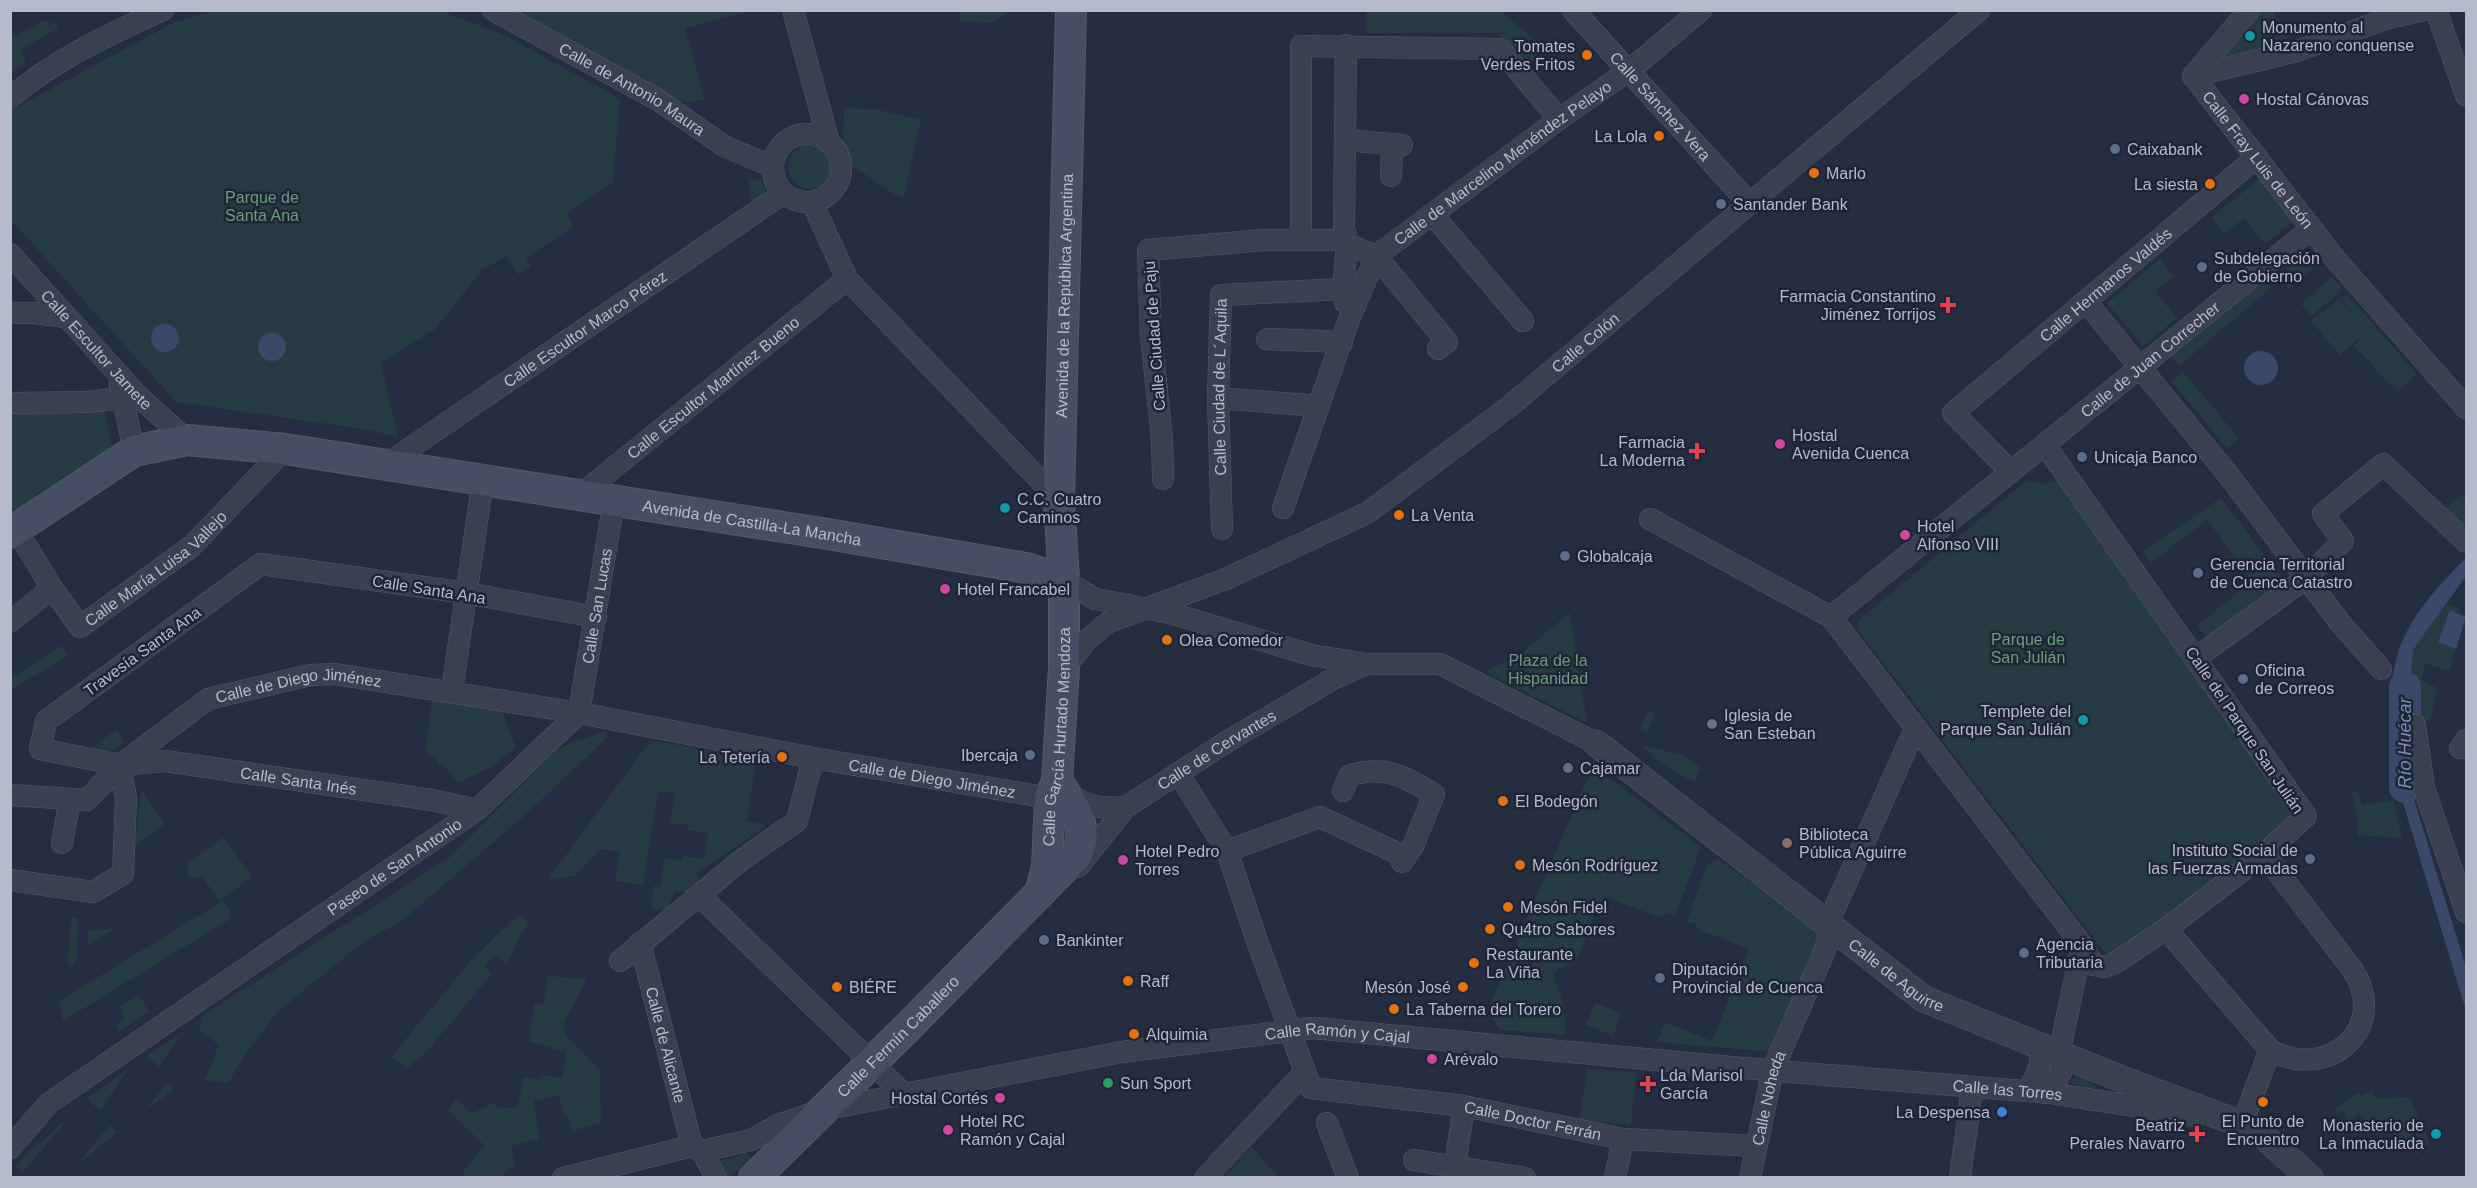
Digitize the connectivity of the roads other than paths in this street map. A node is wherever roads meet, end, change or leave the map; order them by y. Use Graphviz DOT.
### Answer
graph roads {
  1 [pos="163,10"];
  2 [pos="493,10"];
  3 [pos="794,10"];
  4 [pos="1071,10"];
  5 [pos="1573,10"];
  6 [pos="1701,10"];
  7 [pos="1979,10"];
  8 [pos="2249,10"];
  9 [pos="2424,10"];
  10 [pos="2436,10"];
  11 [pos="1346,45"];
  12 [pos="1630,70"];
  13 [pos="2193,76"];
  14 [pos="813,82"];
  15 [pos="14,92"];
  16 [pos="2466,95"];
  17 [pos="1559,119"];
  18 [pos="789,140"];
  19 [pos="1345,140"];
  20 [pos="829,143"];
  21 [pos="2257,157"];
  22 [pos="773,167"];
  23 [pos="1391,176"];
  24 [pos="784,193"];
  25 [pos="812,202"];
  26 [pos="1750,204"];
  27 [pos="1432,214"];
  28 [pos="2311,229"];
  29 [pos="1301,239"];
  30 [pos="1347,244"];
  31 [pos="10,254"];
  32 [pos="1376,256"];
  33 [pos="847,279"];
  34 [pos="1343,289"];
  35 [pos="2087,303"];
  36 [pos="10,313"];
  37 [pos="66,317"];
  38 [pos="1523,321"];
  39 [pos="1345,332"];
  40 [pos="1266,339"];
  41 [pos="1438,349"];
  42 [pos="2140,368"];
  43 [pos="117,373"];
  44 [pos="123,398"];
  45 [pos="1218,398"];
  46 [pos="10,403"];
  47 [pos="1319,406"];
  48 [pos="2466,408"];
  49 [pos="187,440"];
  50 [pos="2045,445"];
  51 [pos="285,449"];
  52 [pos="134,451"];
  53 [pos="385,465"];
  54 [pos="2011,472"];
  55 [pos="1163,479"];
  56 [pos="483,480"];
  57 [pos="579,495"];
  58 [pos="614,500"];
  59 [pos="1059,500"];
  60 [pos="1283,508"];
  61 [pos="1650,519"];
  62 [pos="1222,529"];
  63 [pos="13,531"];
  64 [pos="2466,542"];
  65 [pos="261,564"];
  66 [pos="2306,578"];
  67 [pos="1064,580"];
  68 [pos="52,588"];
  69 [pos="466,593"];
  70 [pos="1149,608"];
  71 [pos="596,616"];
  72 [pos="1832,617"];
  73 [pos="10,622"];
  74 [pos="1305,653"];
  75 [pos="2196,658"];
  76 [pos="1366,664"];
  77 [pos="1064,668"];
  78 [pos="2381,669"];
  79 [pos="452,690"];
  80 [pos="1309,694"];
  81 [pos="579,712"];
  82 [pos="2415,724"];
  83 [pos="1915,729"];
  84 [pos="1596,743"];
  85 [pos="813,758"];
  86 [pos="120,765"];
  87 [pos="1178,773"];
  88 [pos="1054,790"];
  89 [pos="1343,791"];
  90 [pos="10,795"];
  91 [pos="70,799"];
  92 [pos="1126,807"];
  93 [pos="477,810"];
  94 [pos="62,843"];
  95 [pos="1227,851"];
  96 [pos="2264,854"];
  97 [pos="10,880"];
  98 [pos="1049,884"];
  99 [pos="700,896"];
  100 [pos="2466,912"];
  101 [pos="1828,923"];
  102 [pos="2166,929"];
  103 [pos="640,944"];
  104 [pos="2082,945"];
  105 [pos="620,961"];
  106 [pos="1793,1020"];
  107 [pos="1289,1032"];
  108 [pos="2035,1044"];
  109 [pos="2270,1050"];
  110 [pos="2059,1054"];
  111 [pos="871,1061"];
  112 [pos="1773,1069"];
  113 [pos="1812,1072"];
  114 [pos="1308,1080"];
  115 [pos="1972,1088"];
  116 [pos="2028,1091"];
  117 [pos="2050,1093"];
  118 [pos="904,1094"];
  119 [pos="1464,1106"];
  120 [pos="822,1110"];
  121 [pos="1327,1123"];
  122 [pos="2242,1124"];
  123 [pos="1623,1139"];
  124 [pos="751,1140"];
  125 [pos="1755,1146"];
  126 [pos="10,1148"];
  127 [pos="697,1148"];
  128 [pos="1414,1160"];
  129 [pos="1455,1165"];
  130 [pos="759,1172"];
  131 [pos="714,1177"];
  132 [pos="563,1178"];
  133 [pos="1205,1178"];
  134 [pos="1348,1178"];
  135 [pos="1525,1178"];
  136 [pos="1615,1178"];
  137 [pos="1750,1178"];
  138 [pos="1960,1178"];
  139 [pos="2310,1178"];
  1 -- 15 [label="street"];
  2 -- 22 [label="street, Calle de Antonio Maura"];
  3 -- 14 [label="street"];
  4 -- 59 [label="main road, Avenida de la República Argentina"];
  5 -- 12 [label="street, Calle Sánchez Vera"];
  6 -- 12 [label="street, Calle de Marcelino Menéndez Pelayo"];
  7 -- 26 [label="street, Calle Colón"];
  8 -- 13 [label="street"];
  9 -- 13 [label="street"];
  10 -- 16 [label="street"];
  11 -- 17 [label="street"];
  11 -- 19 [label="street"];
  11 -- 29 [label="street"];
  12 -- 17 [label="street, Calle de Marcelino Menéndez Pelayo"];
  12 -- 26 [label="street, Calle Sánchez Vera"];
  13 -- 21 [label="street, Calle Fray Luis de León"];
  14 -- 18 [label="street"];
  14 -- 20 [label="street"];
  17 -- 27 [label="street, Calle de Marcelino Menéndez Pelayo"];
  18 -- 20 [label="street"];
  18 -- 22 [label="street"];
  19 -- 23 [label="street"];
  19 -- 30 [label="street"];
  20 -- 25 [label="street"];
  21 -- 28 [label="street, Calle Fray Luis de León"];
  21 -- 35 [label="street, Calle Hermanos Valdés"];
  22 -- 24 [label="street"];
  24 -- 25 [label="street"];
  24 -- 53 [label="street, Calle Escultor Marco Pérez"];
  25 -- 33 [label="street"];
  26 -- 70 [label="street, Calle Colón"];
  27 -- 32 [label="street, Calle de Marcelino Menéndez Pelayo"];
  27 -- 38 [label="street"];
  28 -- 42 [label="street, Calle de Juan Correcher"];
  28 -- 48 [label="street, Calle Fray Luis de León"];
  29 -- 30 [label="street, Calle Ciudad de Paju"];
  29 -- 55 [label="street, Calle Ciudad de Paju"];
  30 -- 32 [label="street, Calle de Marcelino Menéndez Pelayo"];
  30 -- 34 [label="street"];
  31 -- 37 [label="street, Calle Escultor Jamete"];
  32 -- 39 [label="street"];
  32 -- 41 [label="street, Calle de Marcelino Menéndez Pelayo"];
  33 -- 57 [label="street, Calle Escultor Martínez Bueno"];
  33 -- 59 [label="street"];
  34 -- 39 [label="street"];
  34 -- 45 [label="street, Calle Ciudad de L´Aquila"];
  35 -- 42 [label="street"];
  35 -- 54 [label="street, Calle Hermanos Valdés"];
  36 -- 37 [label="street"];
  37 -- 43 [label="street, Calle Escultor Jamete"];
  39 -- 40 [label="street"];
  39 -- 47 [label="street"];
  42 -- 50 [label="street, Calle de Juan Correcher"];
  42 -- 66 [label="street"];
  43 -- 44 [label="street"];
  43 -- 49 [label="street, Calle Escultor Jamete"];
  44 -- 46 [label="street"];
  44 -- 52 [label="street"];
  45 -- 47 [label="street"];
  45 -- 62 [label="street, Calle Ciudad de L´Aquila"];
  47 -- 60 [label="street"];
  49 -- 51 [label="main road, Avenida de Castilla-La Mancha"];
  49 -- 52 [label="main road, Avenida de Castilla-La Mancha"];
  50 -- 54 [label="street"];
  50 -- 75 [label="street, Calle del Parque San Julián"];
  51 -- 53 [label="main road, Avenida de Castilla-La Mancha"];
  51 -- 68 [label="street, Calle María Luisa Vallejo"];
  52 -- 63 [label="main road"];
  53 -- 56 [label="main road, Avenida de Castilla-La Mancha"];
  54 -- 72 [label="street"];
  56 -- 57 [label="main road, Avenida de Castilla-La Mancha"];
  56 -- 69 [label="street"];
  57 -- 58 [label="main road, Avenida de Castilla-La Mancha"];
  58 -- 67 [label="main road, Avenida de Castilla-La Mancha"];
  58 -- 71 [label="street, Calle San Lucas"];
  59 -- 67 [label="main road, Avenida de la República Argentina"];
  61 -- 72 [label="street"];
  63 -- 68 [label="street, Calle María Luisa Vallejo"];
  64 -- 66 [label="street"];
  65 -- 69 [label="street, Calle Santa Ana"];
  65 -- 86 [label="street, Travesía Santa Ana"];
  66 -- 75 [label="street"];
  66 -- 78 [label="street"];
  67 -- 70 [label="street, Avenida de Castilla-La Mancha"];
  67 -- 77 [label="main road, Calle García Hurtado Mendoza"];
  68 -- 73 [label="street"];
  69 -- 71 [label="street, Calle Santa Ana"];
  69 -- 79 [label="street"];
  70 -- 74 [label="street, Avenida de Castilla-La Mancha"];
  70 -- 77 [label="street, Calle Colón"];
  71 -- 81 [label="street, Calle San Lucas"];
  72 -- 83 [label="street, Calle del Parque San Julián"];
  74 -- 76 [label="street, Avenida de Castilla-La Mancha"];
  74 -- 80 [label="street"];
  75 -- 96 [label="street, Calle del Parque San Julián"];
  76 -- 80 [label="street, Calle de Cervantes"];
  76 -- 84 [label="street, Avenida de Castilla-La Mancha"];
  77 -- 88 [label="main road, Calle García Hurtado Mendoza"];
  79 -- 81 [label="street, Calle de Diego Jiménez"];
  79 -- 86 [label="street, Calle de Diego Jiménez"];
  80 -- 87 [label="street, Calle de Cervantes"];
  81 -- 85 [label="street"];
  81 -- 93 [label="street, Paseo de San Antonio"];
  82 -- 100 [label="street"];
  83 -- 101 [label="street, Calle Noheda"];
  83 -- 104 [label="street, Calle del Parque San Julián"];
  84 -- 101 [label="street, Calle de Aguirre"];
  85 -- 88 [label="street, Calle de Diego Jiménez"];
  85 -- 99 [label="street"];
  86 -- 91 [label="street, Calle de Diego Jiménez"];
  86 -- 93 [label="street, Calle Santa Inés"];
  86 -- 97 [label="street"];
  87 -- 92 [label="street, Calle de Cervantes"];
  87 -- 95 [label="street"];
  88 -- 92 [label="street"];
  88 -- 98 [label="main road, Calle Fermín Caballero"];
  89 -- 95 [label="street"];
  90 -- 91 [label="street"];
  91 -- 94 [label="street"];
  92 -- 98 [label="street, Calle de Cervantes"];
  93 -- 126 [label="street, Paseo de San Antonio"];
  95 -- 107 [label="street"];
  96 -- 102 [label="street, Calle del Parque San Julián"];
  96 -- 109 [label="street"];
  98 -- 111 [label="main road, Calle Fermín Caballero"];
  99 -- 103 [label="street"];
  99 -- 111 [label="street"];
  101 -- 106 [label="street, Calle Noheda"];
  101 -- 108 [label="street, Calle de Aguirre"];
  102 -- 104 [label="street, Calle del Parque San Julián"];
  102 -- 109 [label="street"];
  103 -- 105 [label="street"];
  103 -- 127 [label="street, Calle de Alicante"];
  104 -- 110 [label="street"];
  106 -- 112 [label="street, Calle Noheda"];
  106 -- 113 [label="street, Calle Noheda"];
  107 -- 112 [label="street, Calle Ramón y Cajal"];
  107 -- 114 [label="street"];
  107 -- 118 [label="street, Calle Ramón y Cajal"];
  108 -- 110 [label="street, Calle de Aguirre"];
  108 -- 116 [label="street"];
  109 -- 122 [label="street"];
  110 -- 117 [label="street"];
  110 -- 122 [label="street, Calle de Aguirre"];
  111 -- 118 [label="street"];
  111 -- 120 [label="main road, Calle Fermín Caballero"];
  112 -- 113 [label="street, Calle las Torres"];
  112 -- 125 [label="street, Calle Noheda"];
  113 -- 115 [label="street, Calle las Torres"];
  114 -- 119 [label="street, Calle Doctor Ferrán"];
  114 -- 133 [label="street"];
  115 -- 116 [label="street, Calle las Torres"];
  115 -- 138 [label="street"];
  116 -- 117 [label="street, Calle las Torres"];
  117 -- 122 [label="street, Calle las Torres"];
  118 -- 120 [label="street, Calle Ramón y Cajal"];
  119 -- 123 [label="street, Calle Doctor Ferrán"];
  119 -- 129 [label="street"];
  120 -- 124 [label="street, Calle Ramón y Cajal"];
  120 -- 130 [label="main road, Calle Fermín Caballero"];
  121 -- 134 [label="street"];
  122 -- 139 [label="street, Calle de Aguirre"];
  123 -- 125 [label="street, Calle Doctor Ferrán"];
  123 -- 136 [label="street"];
  124 -- 127 [label="street, Calle Ramón y Cajal"];
  124 -- 130 [label="street"];
  125 -- 137 [label="street, Calle Noheda"];
  127 -- 131 [label="street, Calle de Alicante"];
  127 -- 132 [label="street, Calle Ramón y Cajal"];
  128 -- 129 [label="street"];
  129 -- 135 [label="street"];
}
